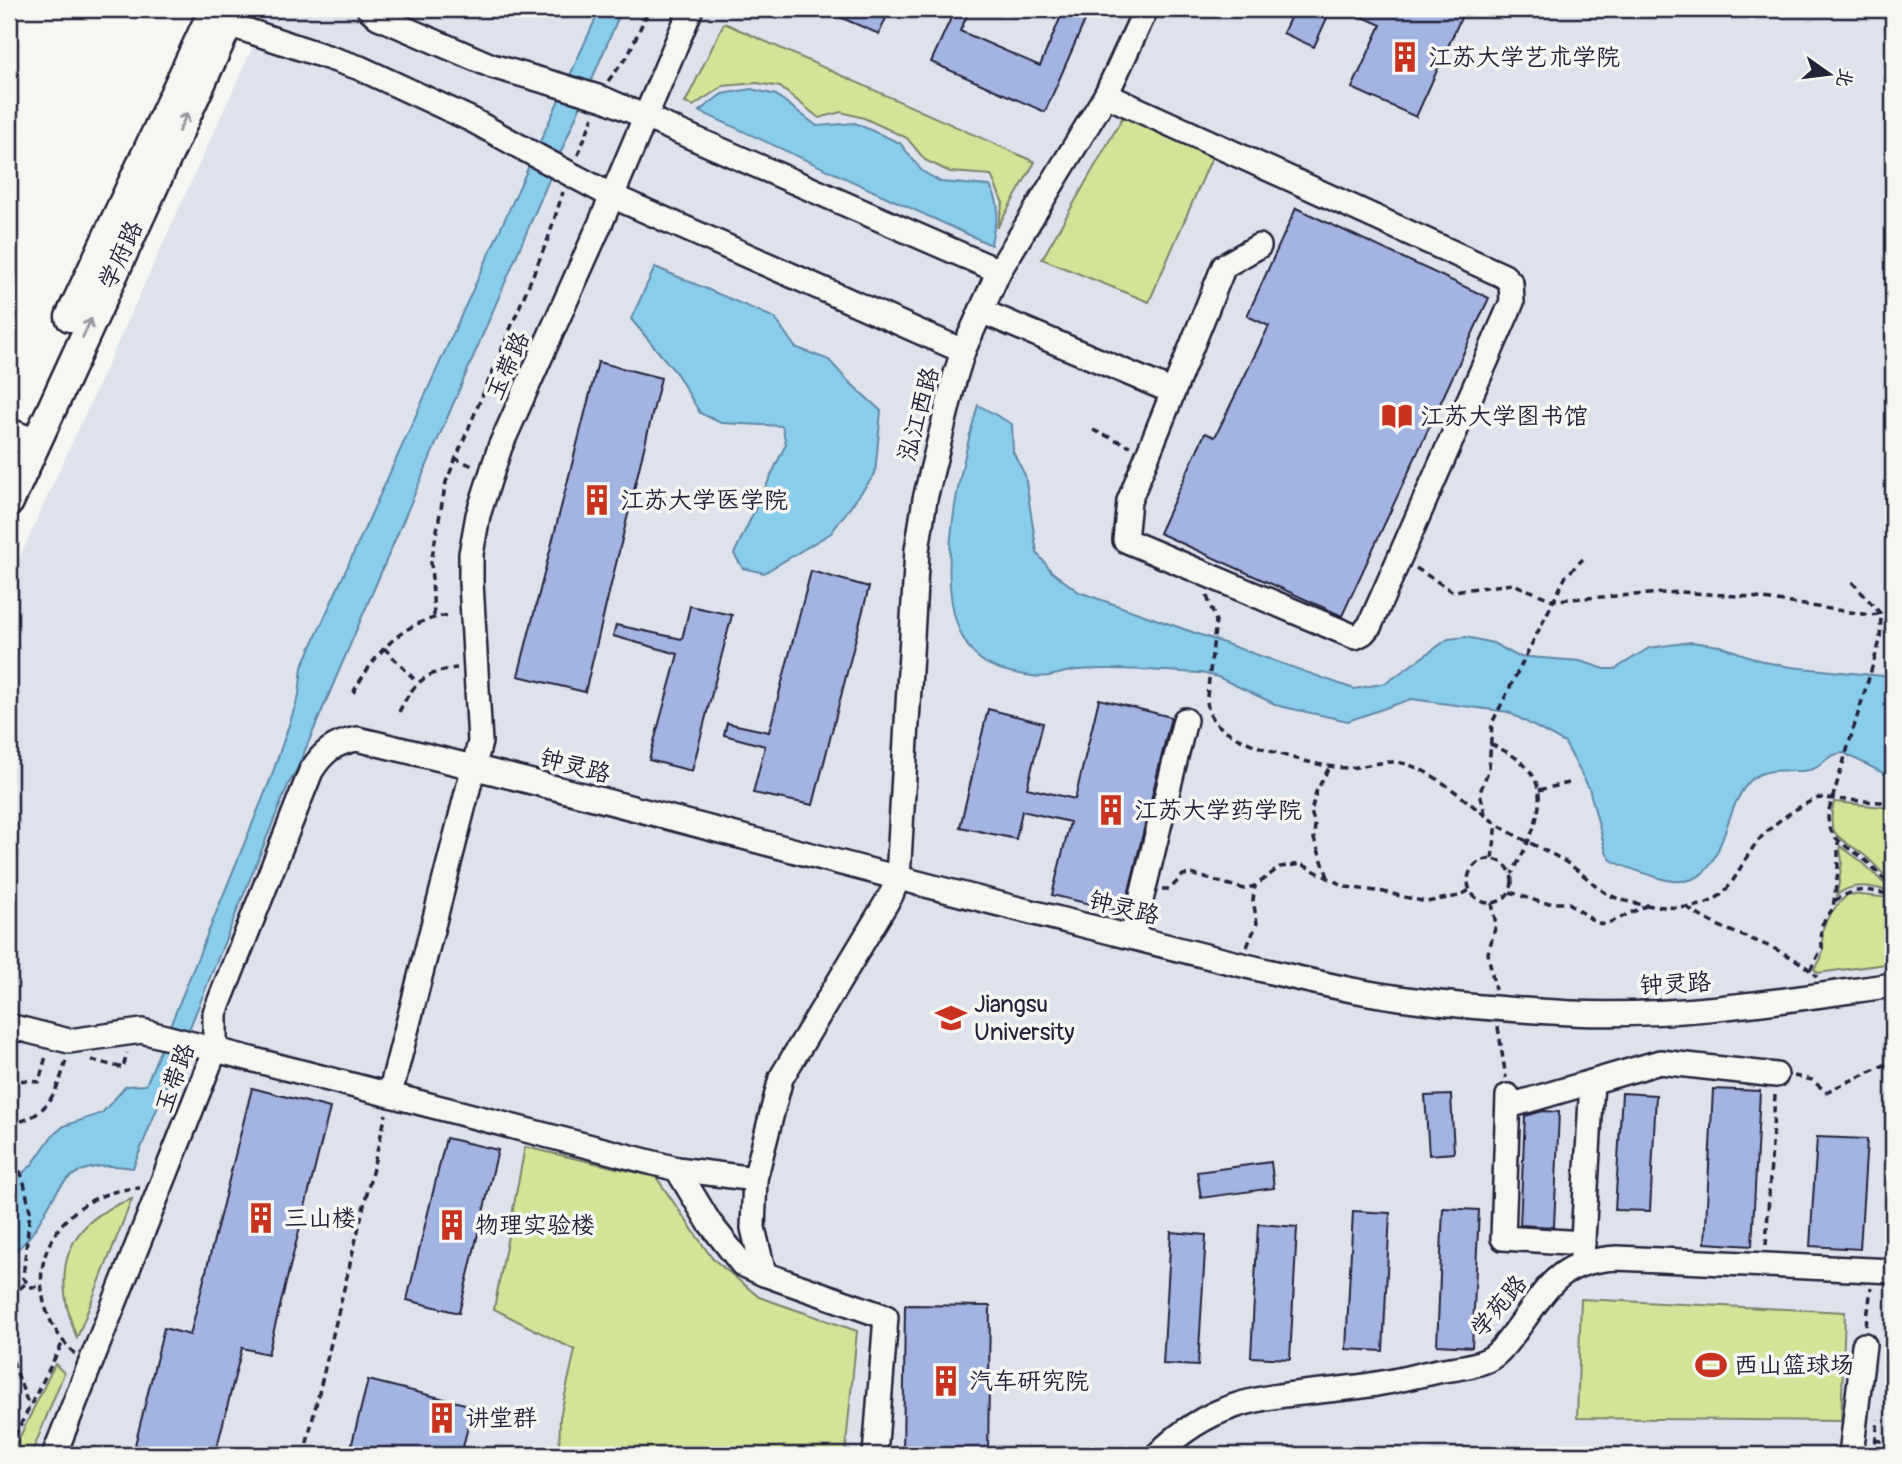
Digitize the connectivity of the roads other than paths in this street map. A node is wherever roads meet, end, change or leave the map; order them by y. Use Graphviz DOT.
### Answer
graph roads {
  1 [pos="369,9"];
  2 [pos="691,9"];
  3 [pos="1146,9"];
  4 [pos="226,14"];
  5 [pos="1106,95"];
  6 [pos="645,116"];
  7 [pos="612,196"];
  8 [pos="1259,246"];
  9 [pos="999,271"];
  10 [pos="981,311"];
  11 [pos="963,351"];
  12 [pos="1171,391"];
  13 [pos="16,451"];
  14 [pos="9,502"];
  15 [pos="1185,719"];
  16 [pos="357,739"];
  17 [pos="474,766"];
  18 [pos="898,878"];
  19 [pos="1132,937"];
  20 [pos="1893,985"];
  21 [pos="9,1026"];
  22 [pos="215,1051"];
  23 [pos="1776,1075"];
  24 [pos="1592,1082"];
  25 [pos="390,1094"];
  26 [pos="677,1169"];
  27 [pos="755,1179"];
  28 [pos="1583,1252"];
  29 [pos="1893,1271"];
  30 [pos="764,1274"];
  31 [pos="1864,1345"];
  32 [pos="54,1455"];
  33 [pos="875,1455"];
  34 [pos="1157,1455"];
  35 [pos="1851,1455"];
  1 -- 6 [label="lane, bridge"];
  2 -- 6 [label="lane, 玉带路"];
  3 -- 5 [label="lane, 泓江西路"];
  4 -- 7 [label="lane, bridge"];
  4 -- 13 [label="main road, 学府路"];
  5 -- 9 [label="lane, 泓江西路"];
  5 -- 12 [label="lane"];
  6 -- 7 [label="lane, 玉带路"];
  6 -- 9 [label="lane"];
  7 -- 11 [label="lane"];
  7 -- 17 [label="lane, 玉带路"];
  8 -- 12 [label="lane"];
  9 -- 10 [label="lane, 泓江西路"];
  10 -- 11 [label="lane, 泓江西路"];
  10 -- 12 [label="lane"];
  11 -- 18 [label="lane, 泓江西路"];
  13 -- 14 [label="main road, 学府路"];
  15 -- 19 [label="lane"];
  16 -- 17 [label="lane, 钟灵路"];
  16 -- 22 [label="lane, 玉带路"];
  17 -- 18 [label="lane, 钟灵路"];
  17 -- 25 [label="lane, 玉带路"];
  18 -- 19 [label="lane, 钟灵路"];
  18 -- 27 [label="lane"];
  19 -- 20 [label="lane, 钟灵路"];
  21 -- 22 [label="lane"];
  22 -- 25 [label="lane"];
  22 -- 32 [label="lane, 玉带路"];
  23 -- 24 [label="lane"];
  24 -- 28 [label="lane"];
  24 -- 28 [label="lane"];
  25 -- 26 [label="lane"];
  26 -- 27 [label="lane"];
  26 -- 30 [label="lane"];
  27 -- 30 [label="lane"];
  28 -- 29 [label="lane"];
  28 -- 34 [label="lane, 学苑路"];
  30 -- 33 [label="lane"];
  31 -- 35 [label="lane"];
}
